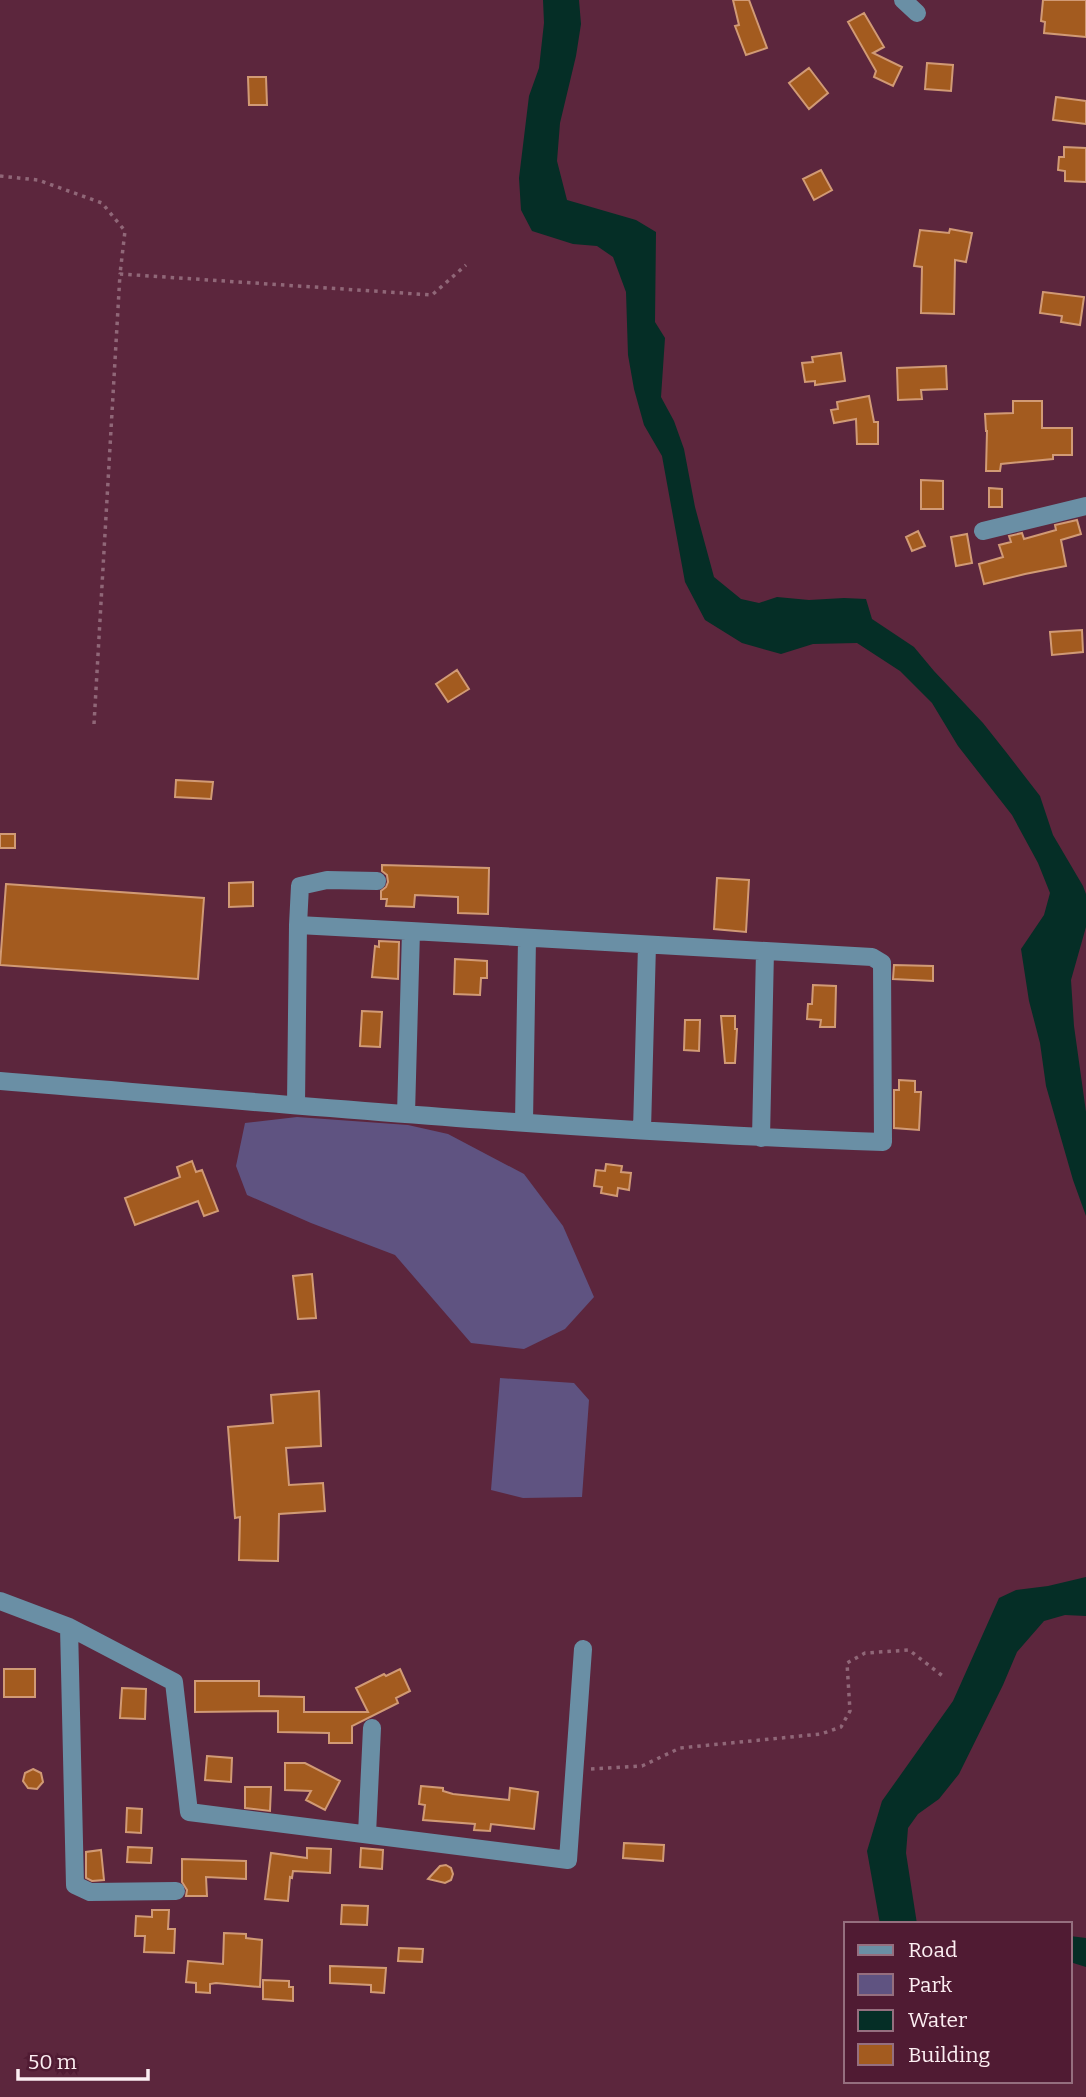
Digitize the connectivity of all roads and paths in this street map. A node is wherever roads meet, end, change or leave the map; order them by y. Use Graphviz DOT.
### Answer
graph roads {
  1 [pos="903,0"];
  2 [pos="917,13"];
  3 [pos="0,176"];
  4 [pos="466,265"];
  5 [pos="120,274"];
  6 [pos="1086,506"];
  7 [pos="983,531"];
  8 [pos="94,724"];
  9 [pos="377,881"];
  10 [pos="298,925"];
  11 [pos="411,931"];
  12 [pos="527,939"];
  13 [pos="647,945"];
  14 [pos="765,951"];
  15 [pos="0,1082"];
  16 [pos="296,1105"];
  17 [pos="406,1114"];
  18 [pos="524,1122"];
  19 [pos="642,1130"];
  20 [pos="761,1138"];
  21 [pos="0,1601"];
  22 [pos="69,1627"];
  23 [pos="583,1648"];
  24 [pos="944,1677"];
  25 [pos="372,1728"];
  26 [pos="572,1775"];
  27 [pos="367,1835"];
  28 [pos="176,1891"];
  1 -- 2 [label="street"];
  3 -- 5 [label="path"];
  4 -- 5 [label="path"];
  5 -- 8 [label="path"];
  6 -- 7 [label="street"];
  9 -- 10 [label="street"];
  10 -- 11 [label="street"];
  10 -- 16 [label="street"];
  11 -- 12 [label="street"];
  11 -- 17 [label="street"];
  12 -- 13 [label="street"];
  12 -- 18 [label="street"];
  13 -- 14 [label="street"];
  13 -- 19 [label="street"];
  14 -- 20 [label="street"];
  14 -- 20 [label="street"];
  15 -- 16 [label="street"];
  16 -- 17 [label="street"];
  17 -- 18 [label="street"];
  18 -- 19 [label="street"];
  19 -- 20 [label="street"];
  21 -- 22 [label="street"];
  22 -- 27 [label="street"];
  22 -- 28 [label="street"];
  23 -- 26 [label="street"];
  24 -- 26 [label="path"];
  25 -- 27 [label="street"];
  26 -- 27 [label="street"];
}
